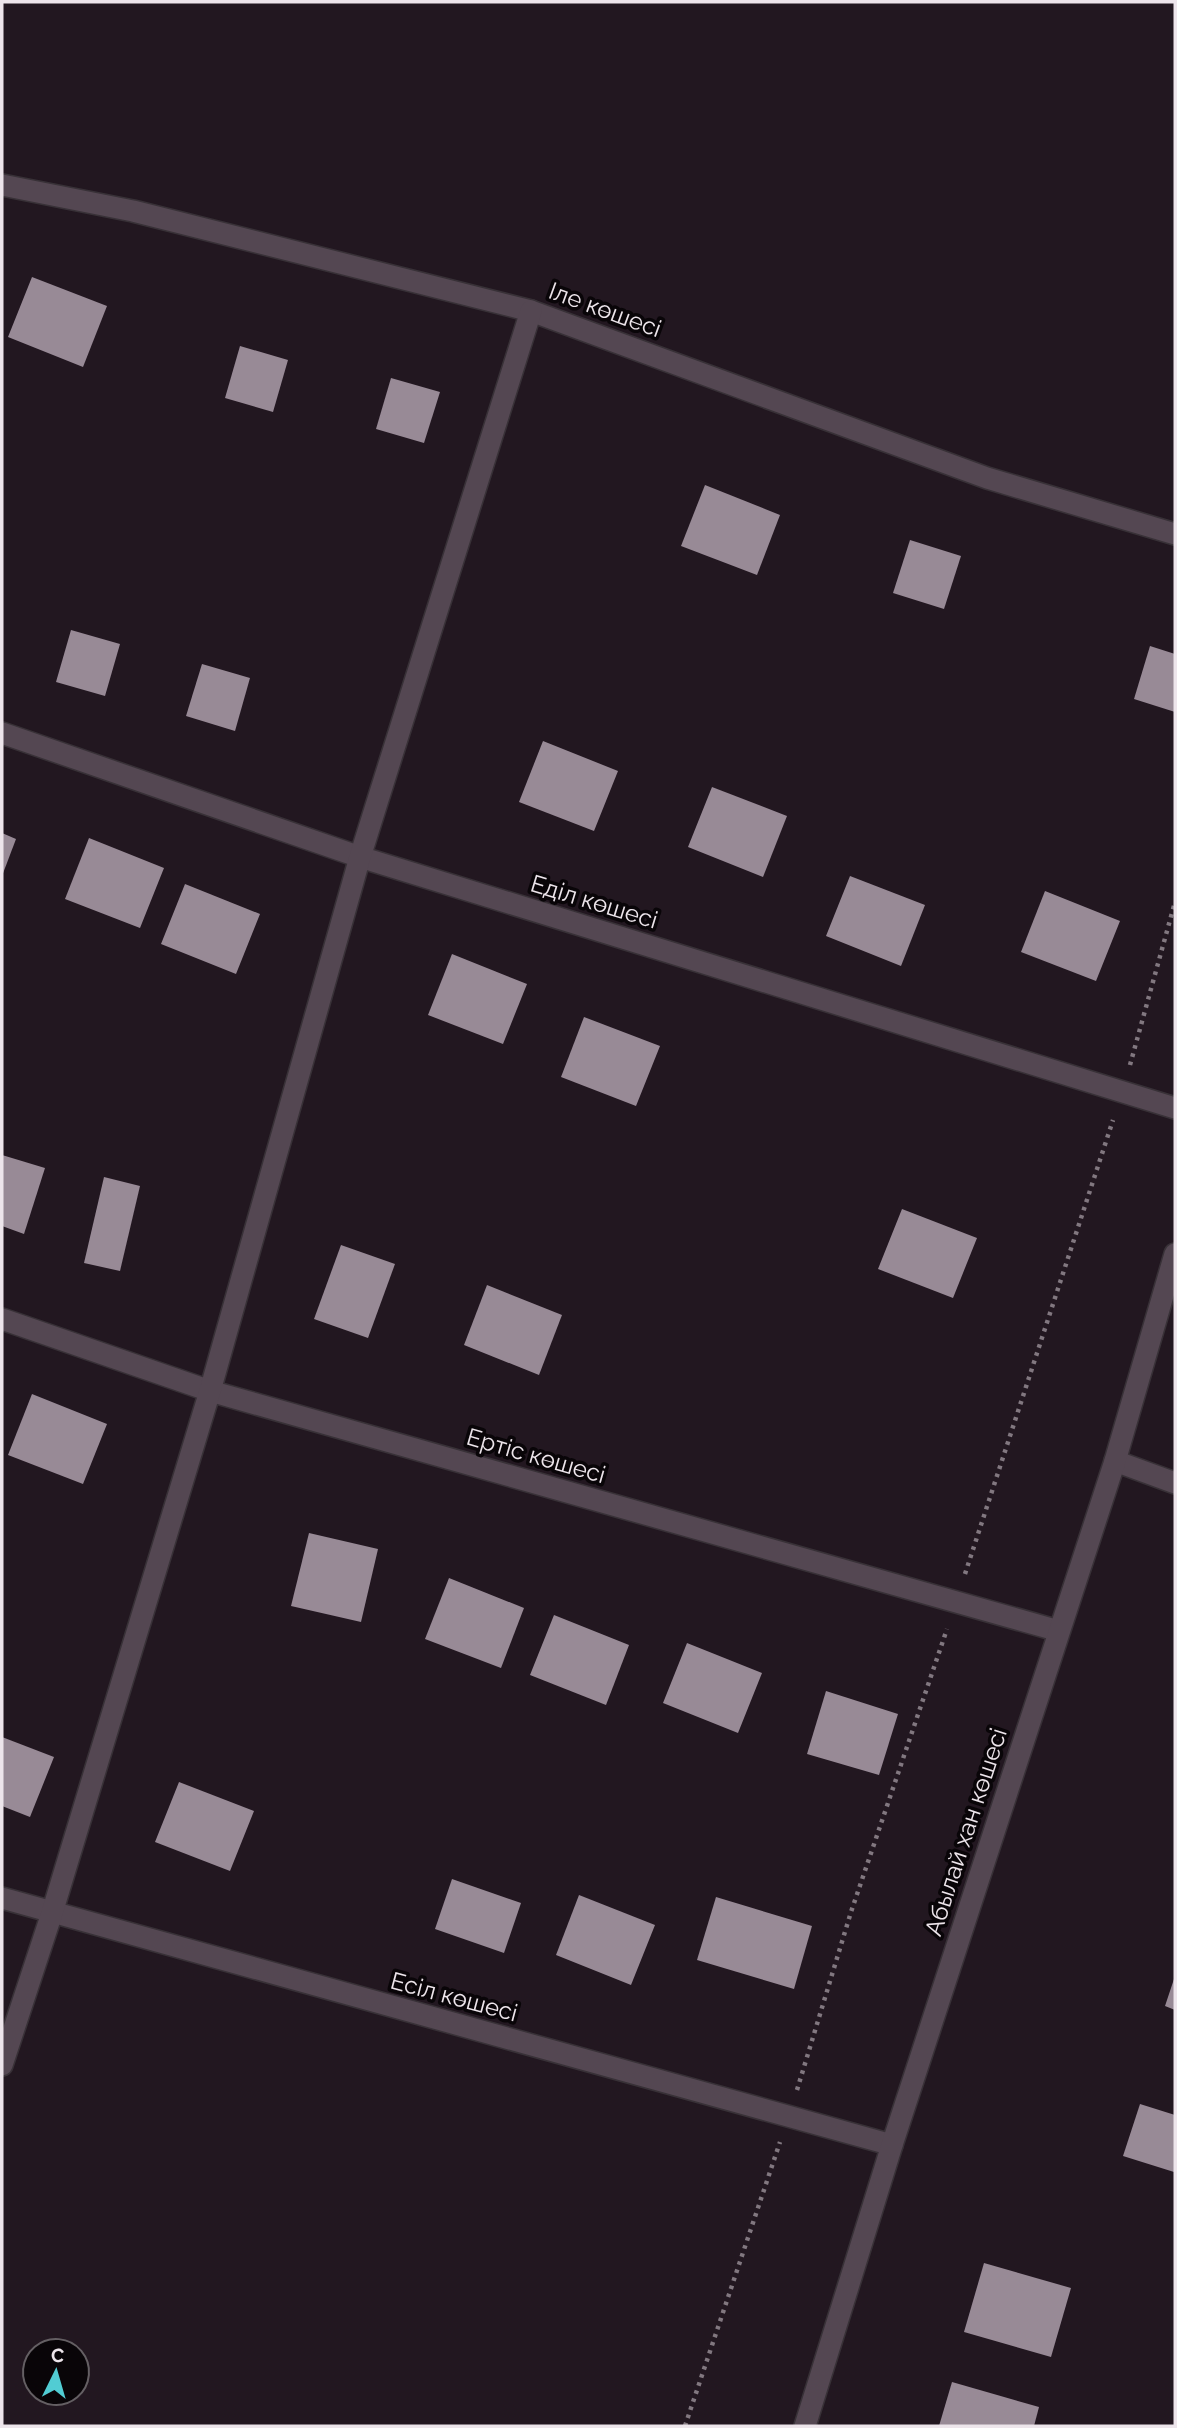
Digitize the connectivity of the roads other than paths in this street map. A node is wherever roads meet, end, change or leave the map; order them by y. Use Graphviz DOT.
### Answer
graph roads {
  1 [pos="2,185"];
  2 [pos="531,311"];
  3 [pos="1175,534"];
  4 [pos="2,733"];
  5 [pos="360,857"];
  6 [pos="1175,1108"];
  7 [pos="1175,1254"];
  8 [pos="2,1319"];
  9 [pos="210,1391"];
  10 [pos="1115,1461"];
  11 [pos="1175,1483"];
  12 [pos="1059,1631"];
  13 [pos="2,1898"];
  14 [pos="52,1913"];
  15 [pos="2,2065"];
  16 [pos="892,2145"];
  17 [pos="805,2426"];
  1 -- 2 [label="street, Іле көшесі"];
  2 -- 3 [label="street, Іле көшесі"];
  2 -- 5 [label="street"];
  4 -- 5 [label="street, Еділ көшесі"];
  5 -- 6 [label="street, Еділ көшесі"];
  5 -- 9 [label="street"];
  7 -- 10 [label="street, Абылай хан көшесі"];
  8 -- 9 [label="street, Ертіс көшесі"];
  9 -- 12 [label="street, Ертіс көшесі"];
  9 -- 14 [label="street"];
  10 -- 11 [label="street"];
  10 -- 12 [label="street, Абылай хан көшесі"];
  12 -- 16 [label="street, Абылай хан көшесі"];
  13 -- 14 [label="street, Есіл көшесі"];
  14 -- 15 [label="street"];
  14 -- 16 [label="street, Есіл көшесі"];
  16 -- 17 [label="street, Абылай хан көшесі"];
}
